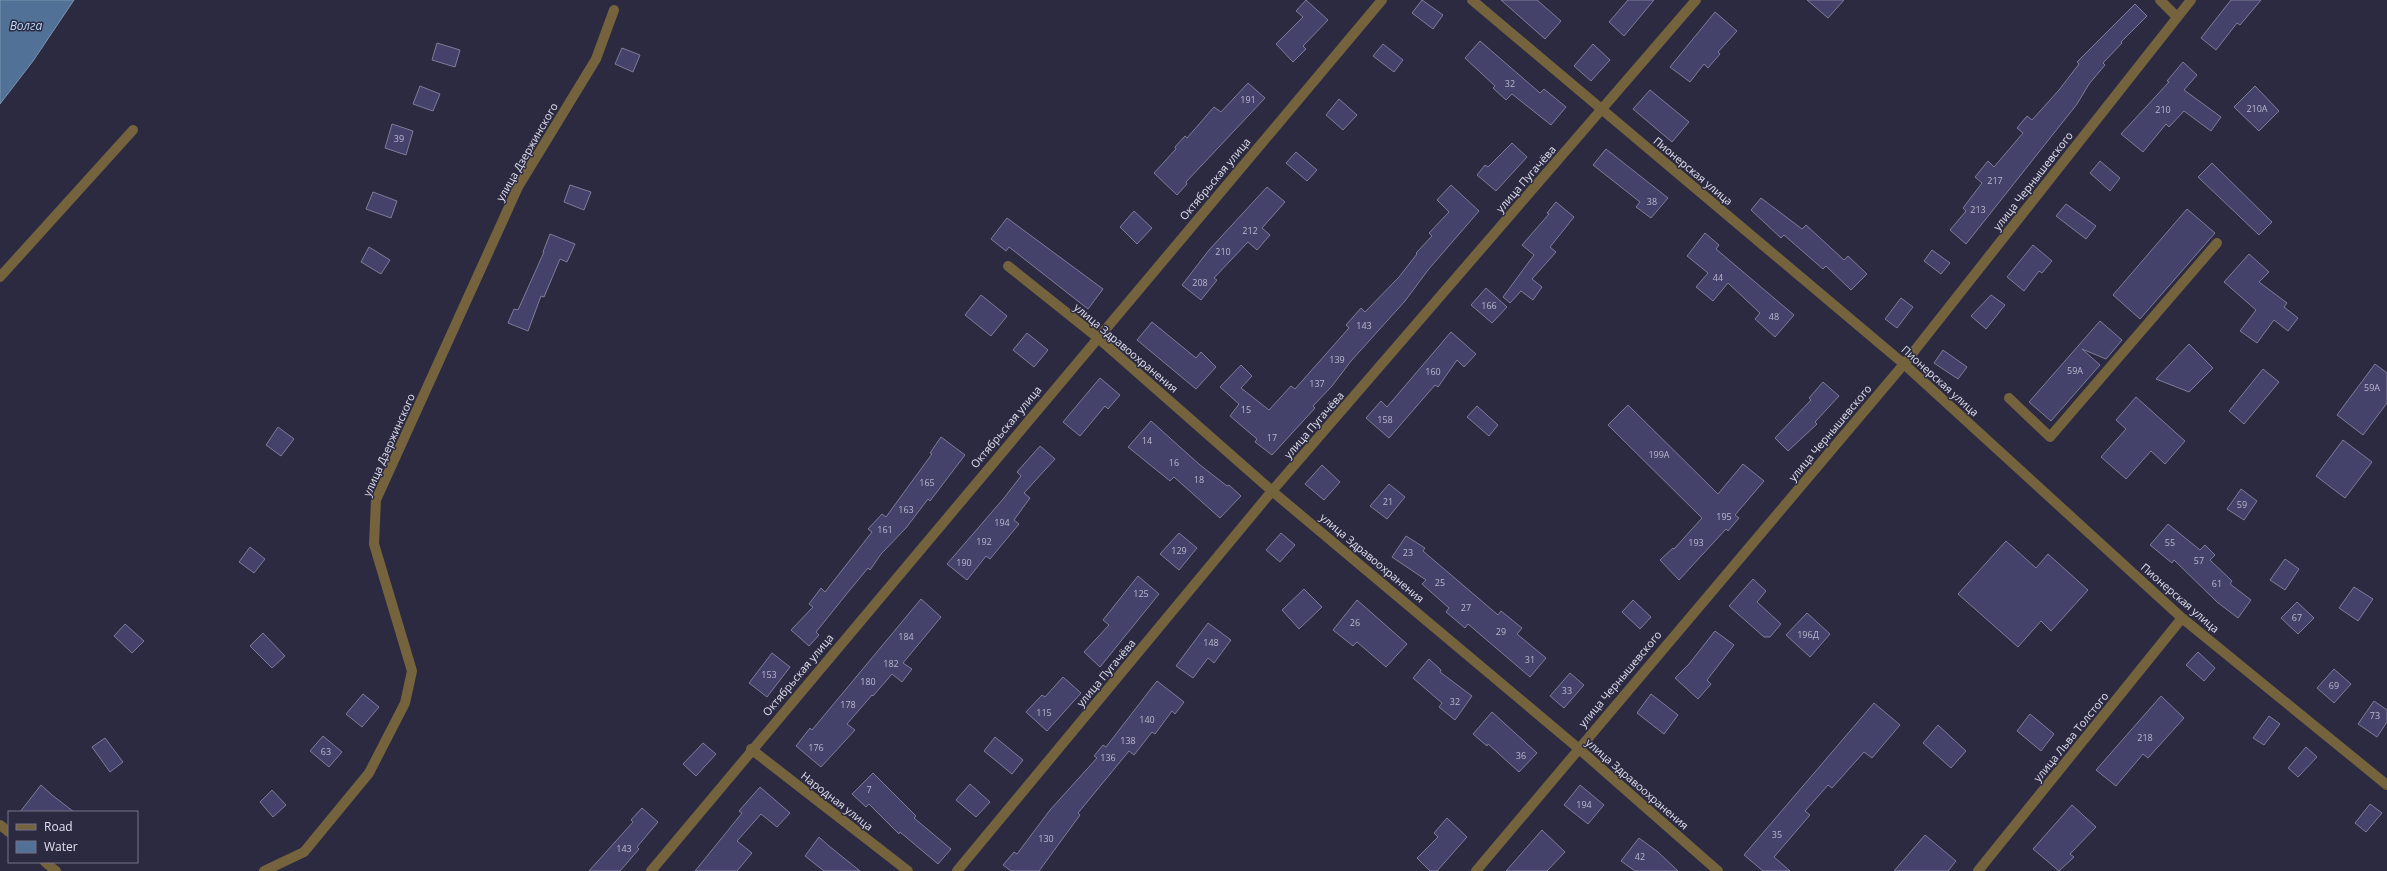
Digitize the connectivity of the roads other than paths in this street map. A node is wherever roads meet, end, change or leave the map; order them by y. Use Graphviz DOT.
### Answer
graph roads {
  1 [pos="1382,0"];
  2 [pos="1472,0"];
  3 [pos="1696,0"];
  4 [pos="2160,0"];
  5 [pos="2191,0"];
  6 [pos="614,10"];
  7 [pos="2177,17"];
  8 [pos="1602,110"];
  9 [pos="133,130"];
  10 [pos="2217,243"];
  11 [pos="1008,266"];
  12 [pos="0,277"];
  13 [pos="1097,337"];
  14 [pos="1904,364"];
  15 [pos="2009,398"];
  16 [pos="1272,491"];
  17 [pos="2182,618"];
  18 [pos="1578,748"];
  19 [pos="751,749"];
  20 [pos="2387,785"];
  21 [pos="0,825"];
  22 [pos="8,831"];
  23 [pos="46,863"];
  24 [pos="56,871"];
  25 [pos="264,871"];
  26 [pos="651,871"];
  27 [pos="908,871"];
  28 [pos="958,871"];
  29 [pos="1476,871"];
  30 [pos="1718,871"];
  31 [pos="1978,871"];
  1 -- 13 [label="street, Октябрьская улица"];
  2 -- 8 [label="street, Пионерская улица"];
  3 -- 8 [label="street, улица Пугачёва"];
  4 -- 7 [label="street"];
  5 -- 7 [label="street, улица Чернышевского"];
  6 -- 25 [label="street, улица Дзержинского"];
  7 -- 14 [label="street, улица Чернышевского"];
  8 -- 14 [label="street, Пионерская улица"];
  8 -- 16 [label="street, улица Пугачёва"];
  9 -- 12 [label="street"];
  10 -- 15 [label="street"];
  11 -- 13 [label="street, улица Здравоохранения"];
  13 -- 16 [label="street, улица Здравоохранения"];
  13 -- 19 [label="street, Октябрьская улица"];
  14 -- 17 [label="street, Пионерская улица"];
  14 -- 18 [label="street, улица Чернышевского"];
  16 -- 18 [label="street, улица Здравоохранения"];
  16 -- 28 [label="street, улица Пугачёва"];
  17 -- 20 [label="street, Пионерская улица"];
  17 -- 31 [label="street, улица Льва Толстого"];
  18 -- 29 [label="street, улица Чернышевского"];
  18 -- 30 [label="street, улица Здравоохранения"];
  19 -- 26 [label="street, Октябрьская улица"];
  19 -- 27 [label="street, Народная улица"];
  21 -- 22 [label="street"];
  23 -- 24 [label="street"];
}
